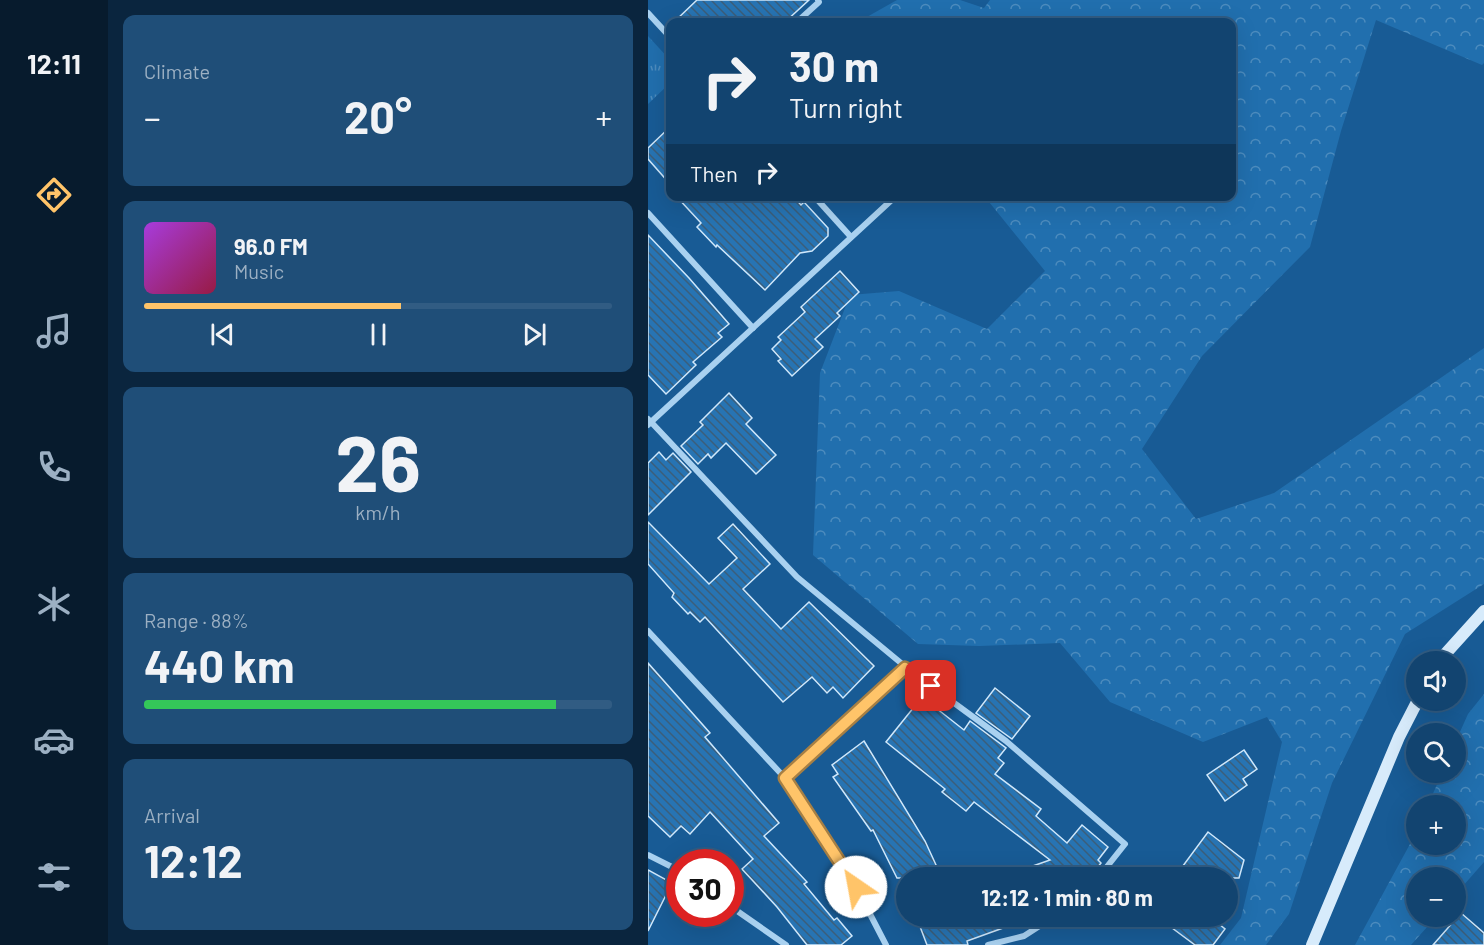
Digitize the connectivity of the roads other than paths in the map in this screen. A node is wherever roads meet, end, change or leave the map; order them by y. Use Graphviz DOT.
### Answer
graph roads {
  1 [pos="818,0"];
  2 [pos="648,13"];
  3 [pos="801,18"];
  4 [pos="666,33"];
  5 [pos="819,201"];
  6 [pos="891,201"];
  7 [pos="648,213"];
  8 [pos="851,237"];
  9 [pos="753,328"];
  10 [pos="649,422"];
  11 [pos="1484,611"];
  12 [pos="648,630"];
  13 [pos="1448,651"];
  14 [pos="912,672"];
  15 [pos="1413,711"];
  16 [pos="785,778"];
  17 [pos="648,855"];
  18 [pos="666,863"];
  19 [pos="1107,867"];
  20 [pos="744,916"];
  21 [pos="1038,927"];
  22 [pos="786,945"];
  23 [pos="886,945"];
  24 [pos="988,945"];
  25 [pos="1312,945"];
  1 -- 3 [label="street"];
  2 -- 4 [label="street"];
  5 -- 8 [label="street"];
  6 -- 8 [label="street"];
  7 -- 9 [label="street"];
  8 -- 9 [label="street"];
  9 -- 10 [label="street"];
  10 -- 14 [label="street"];
  11 -- 13 [label="street"];
  12 -- 16 [label="street"];
  14 -- 16 [label="street"];
  14 -- 19 [label="street"];
  15 -- 25 [label="street"];
  16 -- 23 [label="street"];
  17 -- 18 [label="street"];
  20 -- 22 [label="street"];
  21 -- 24 [label="street"];
}
